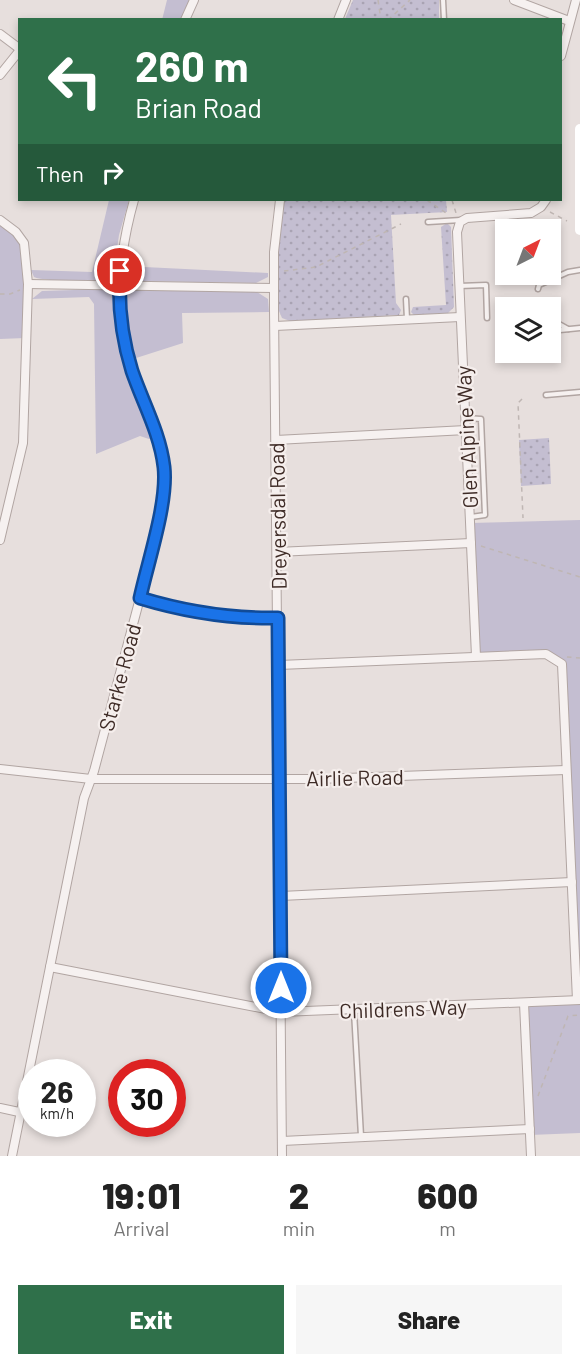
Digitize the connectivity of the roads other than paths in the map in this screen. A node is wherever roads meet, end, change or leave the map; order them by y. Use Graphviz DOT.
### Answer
graph roads {
  1 [pos="194,0"];
  2 [pos="346,0"];
  3 [pos="443,0"];
  4 [pos="514,0"];
  5 [pos="576,0"];
  6 [pos="186,18"];
  7 [pos="339,18"];
  8 [pos="444,18"];
  9 [pos="561,18"];
  10 [pos="562,18"];
  11 [pos="569,21"];
  12 [pos="0,34"];
  13 [pos="18,48"];
  14 [pos="18,52"];
  15 [pos="562,52"];
  16 [pos="0,75"];
  17 [pos="580,129"];
  18 [pos="134,201"];
  19 [pos="280,201"];
  20 [pos="543,203"];
  21 [pos="0,220"];
  22 [pos="460,220"];
  23 [pos="428,222"];
  24 [pos="580,222"];
  25 [pos="580,230"];
  26 [pos="580,270"];
  27 [pos="28,284"];
  28 [pos="119,284"];
  29 [pos="459,286"];
  30 [pos="274,288"];
  31 [pos="537,289"];
  32 [pos="406,299"];
  33 [pos="460,317"];
  34 [pos="487,318"];
  35 [pos="407,320"];
  36 [pos="561,325"];
  37 [pos="275,326"];
  38 [pos="580,328"];
  39 [pos="569,329"];
  40 [pos="561,330"];
  41 [pos="580,392"];
  42 [pos="546,395"];
  43 [pos="465,418"];
  44 [pos="466,430"];
  45 [pos="276,440"];
  46 [pos="470,517"];
  47 [pos="0,537"];
  48 [pos="471,543"];
  49 [pos="277,552"];
  50 [pos="140,598"];
  51 [pos="278,618"];
  52 [pos="476,656"];
  53 [pos="279,665"];
  54 [pos="0,769"];
  55 [pos="566,770"];
  56 [pos="279,777"];
  57 [pos="91,779"];
  58 [pos="572,882"];
  59 [pos="281,896"];
  60 [pos="50,966"];
  61 [pos="578,1000"];
  62 [pos="524,1004"];
  63 [pos="354,1011"];
  64 [pos="281,1012"];
  65 [pos="31,1059"];
  66 [pos="0,1108"];
  67 [pos="18,1112"];
  68 [pos="18,1123"];
  69 [pos="530,1129"];
  70 [pos="361,1137"];
  71 [pos="282,1141"];
  72 [pos="12,1156"];
  73 [pos="282,1156"];
  74 [pos="531,1156"];
  1 -- 6 [label="street"];
  2 -- 7 [label="street"];
  3 -- 8 [label="lane"];
  4 -- 9 [label="street"];
  5 -- 11 [label="street"];
  10 -- 11 [label="street"];
  11 -- 15 [label="street"];
  12 -- 13 [label="street"];
  14 -- 16 [label="street"];
  17 -- 24 [label="main road"];
  18 -- 28 [label="street, Starke Road"];
  19 -- 30 [label="street, Dreyersdal Road"];
  20 -- 22 [label="street"];
  21 -- 27 [label="street"];
  22 -- 23 [label="lane"];
  22 -- 29 [label="street, Glen Alpine Way"];
  24 -- 25 [label="main road"];
  26 -- 31 [label="lane"];
  27 -- 28 [label="street"];
  27 -- 47 [label="street"];
  28 -- 30 [label="street"];
  28 -- 50 [label="street, Starke Road"];
  29 -- 33 [label="street, Glen Alpine Way"];
  29 -- 34 [label="lane"];
  30 -- 37 [label="street, Dreyersdal Road"];
  32 -- 35 [label="lane"];
  33 -- 35 [label="street"];
  33 -- 43 [label="street, Glen Alpine Way"];
  35 -- 37 [label="street"];
  36 -- 39 [label="lane"];
  37 -- 45 [label="street, Dreyersdal Road"];
  38 -- 39 [label="lane"];
  39 -- 40 [label="lane"];
  41 -- 42 [label="lane"];
  43 -- 44 [label="street, Glen Alpine Way"];
  43 -- 46 [label="lane"];
  44 -- 45 [label="street"];
  44 -- 46 [label="street, Glen Alpine Way"];
  45 -- 49 [label="street, Dreyersdal Road"];
  46 -- 48 [label="street, Glen Alpine Way"];
  48 -- 49 [label="street"];
  48 -- 52 [label="street, Glen Alpine Way"];
  49 -- 51 [label="street, Dreyersdal Road"];
  50 -- 51 [label="street"];
  50 -- 57 [label="street, Starke Road"];
  51 -- 53 [label="street, Dreyersdal Road"];
  52 -- 53 [label="street"];
  52 -- 55 [label="street"];
  53 -- 56 [label="street, Dreyersdal Road"];
  54 -- 57 [label="street, Airlie Road"];
  55 -- 56 [label="street, Airlie Road"];
  55 -- 58 [label="street"];
  56 -- 57 [label="street, Airlie Road"];
  56 -- 59 [label="street, Dreyersdal Road"];
  57 -- 60 [label="street, Starke Road"];
  58 -- 59 [label="street"];
  58 -- 61 [label="street"];
  59 -- 64 [label="street, Dreyersdal Road"];
  60 -- 64 [label="street, Childrens Way"];
  60 -- 65 [label="street, Starke Road"];
  61 -- 62 [label="street, Childrens Way"];
  62 -- 63 [label="street, Childrens Way"];
  62 -- 69 [label="street"];
  63 -- 64 [label="street, Childrens Way"];
  63 -- 70 [label="lane"];
  64 -- 71 [label="street, Dreyersdal Road"];
  66 -- 67 [label="street"];
  68 -- 72 [label="street, Starke Road"];
  69 -- 70 [label="street"];
  69 -- 74 [label="street"];
  70 -- 71 [label="street"];
  71 -- 73 [label="street, Dreyersdal Road"];
}
